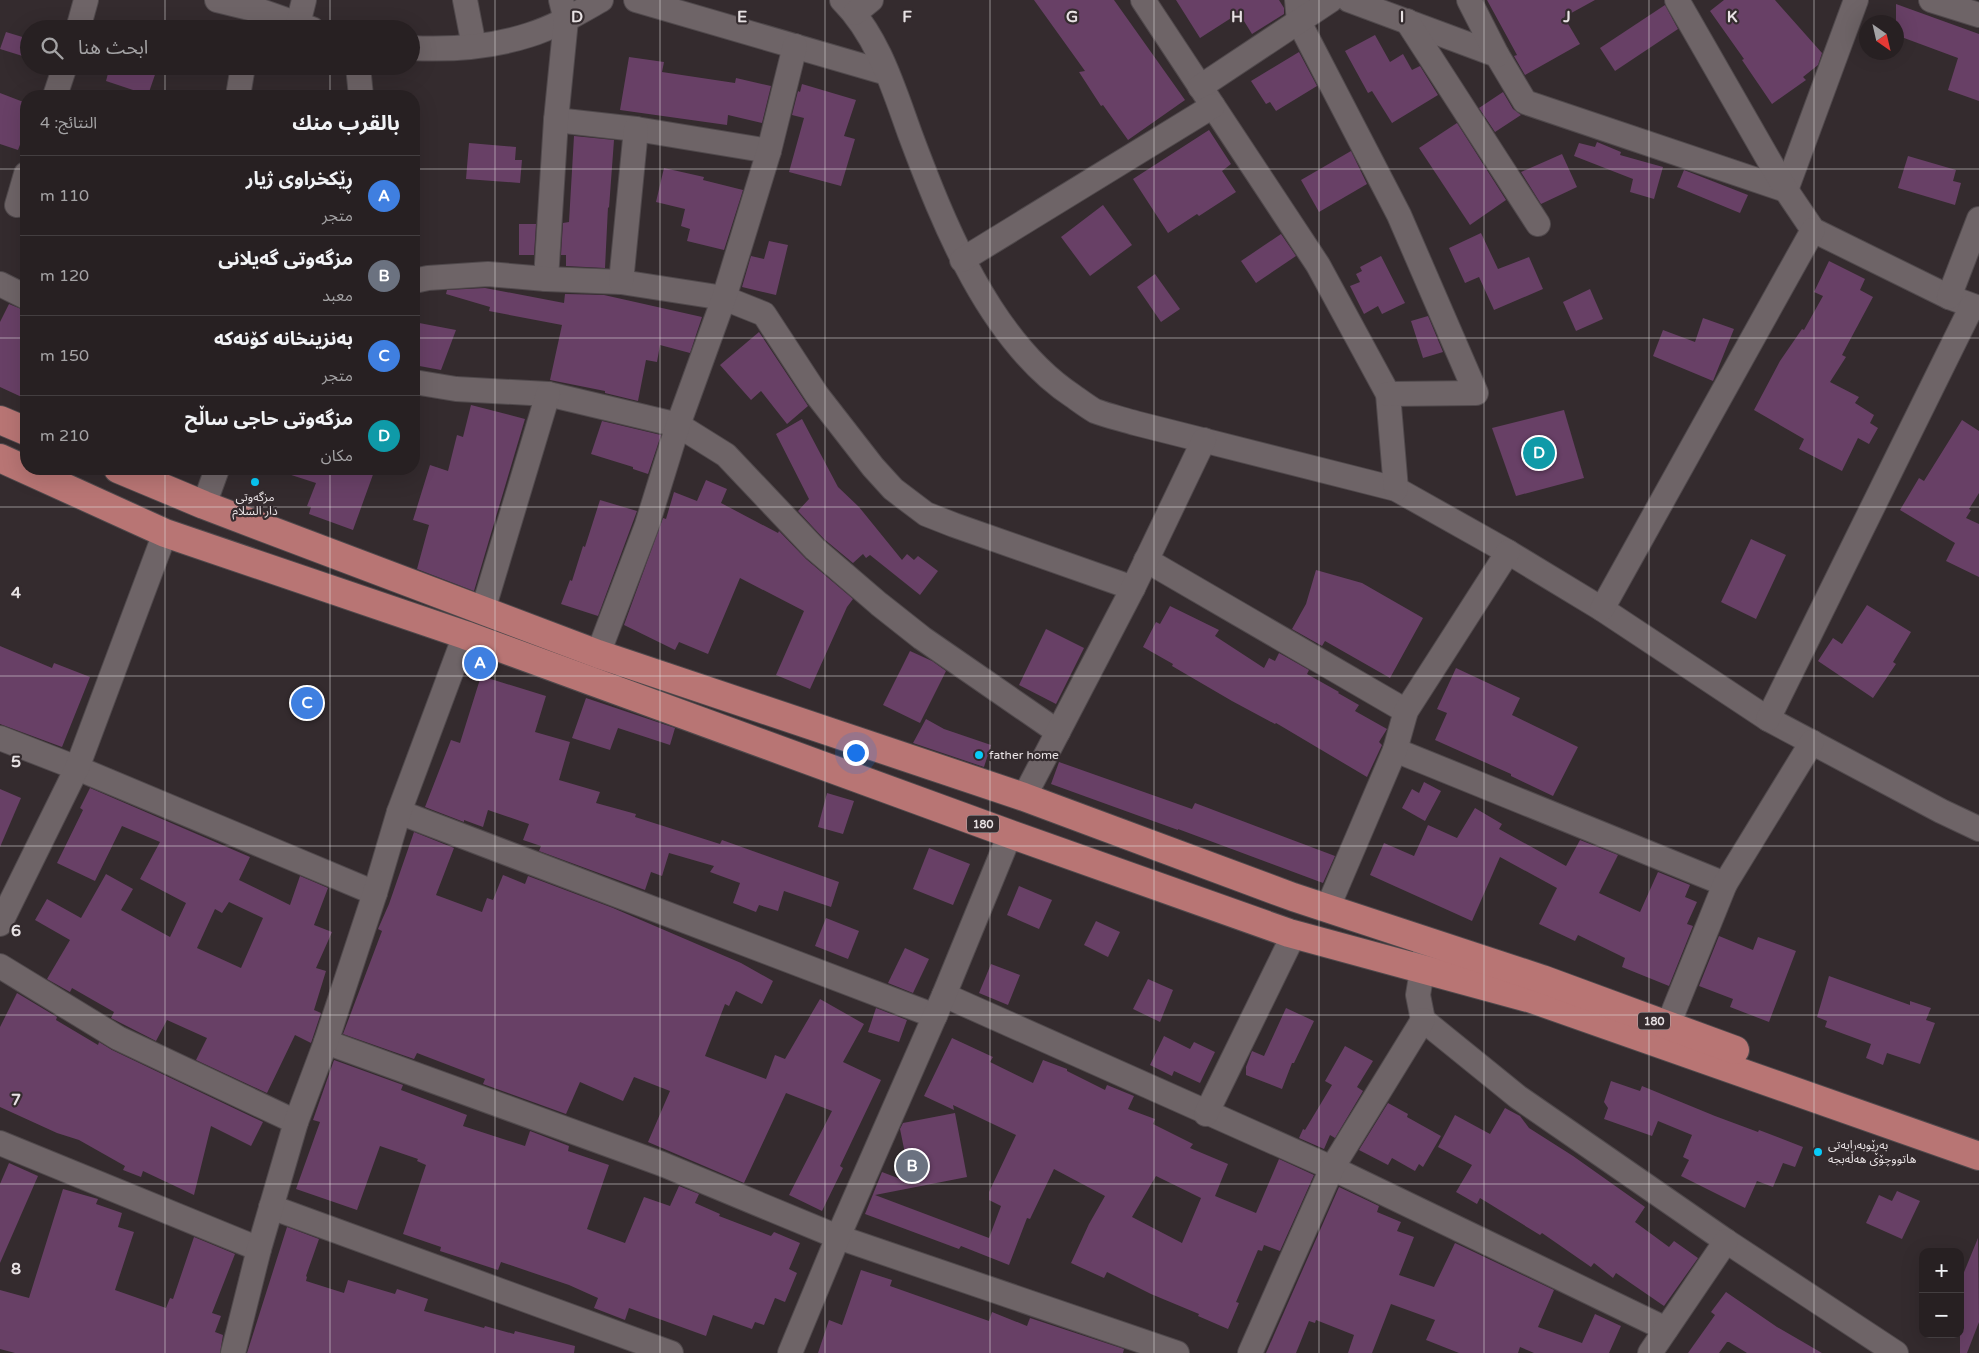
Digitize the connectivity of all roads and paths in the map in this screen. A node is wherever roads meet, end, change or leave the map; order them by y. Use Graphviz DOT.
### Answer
graph roads {
  1 [pos="86,0"];
  2 [pos="217,0"];
  3 [pos="304,0"];
  4 [pos="465,0"];
  5 [pos="601,0"];
  6 [pos="636,0"];
  7 [pos="1143,0"];
  8 [pos="1331,0"];
  9 [pos="1349,0"];
  10 [pos="1469,0"];
  11 [pos="1677,0"];
  12 [pos="1856,0"];
  13 [pos="1931,0"];
  14 [pos="856,4"];
  15 [pos="564,10"];
  16 [pos="1298,11"];
  17 [pos="1979,15"];
  18 [pos="255,19"];
  19 [pos="80,20"];
  20 [pos="305,20"];
  21 [pos="1407,21"];
  22 [pos="474,46"];
  23 [pos="795,46"];
  24 [pos="420,49"];
  25 [pos="1497,55"];
  26 [pos="886,72"];
  27 [pos="62,75"];
  28 [pos="242,75"];
  29 [pos="359,75"];
  30 [pos="57,90"];
  31 [pos="239,90"];
  32 [pos="360,90"];
  33 [pos="1207,96"];
  34 [pos="556,120"];
  35 [pos="636,129"];
  36 [pos="769,151"];
  37 [pos="20,189"];
  38 [pos="1786,190"];
  39 [pos="14,204"];
  40 [pos="1979,219"];
  41 [pos="1538,224"];
  42 [pos="1813,230"];
  43 [pos="962,260"];
  44 [pos="420,280"];
  45 [pos="546,280"];
  46 [pos="621,282"];
  47 [pos="0,284"];
  48 [pos="20,294"];
  49 [pos="1950,297"];
  50 [pos="724,298"];
  51 [pos="1975,307"];
  52 [pos="420,383"];
  53 [pos="548,394"];
  54 [pos="1388,394"];
  55 [pos="0,420"];
  56 [pos="678,425"];
  57 [pos="20,428"];
  58 [pos="1204,440"];
  59 [pos="0,458"];
  60 [pos="20,467"];
  61 [pos="37,475"];
  62 [pos="132,475"];
  63 [pos="215,475"];
  64 [pos="1396,489"];
  65 [pos="204,505"];
  66 [pos="165,533"];
  67 [pos="1508,552"];
  68 [pos="1146,560"];
  69 [pos="1133,588"];
  70 [pos="1602,609"];
  71 [pos="484,610"];
  72 [pos="465,635"];
  73 [pos="598,654"];
  74 [pos="1406,711"];
  75 [pos="1768,719"];
  76 [pos="1058,732"];
  77 [pos="0,738"];
  78 [pos="1812,742"];
  79 [pos="1395,750"];
  80 [pos="77,768"];
  81 [pos="1024,797"];
  82 [pos="399,812"];
  83 [pos="1979,829"];
  84 [pos="1010,834"];
  85 [pos="1725,884"];
  86 [pos="375,893"];
  87 [pos="1328,907"];
  88 [pos="1,920"];
  89 [pos="1294,934"];
  90 [pos="1428,941"];
  91 [pos="0,966"];
  92 [pos="1421,969"];
  93 [pos="940,1006"];
  94 [pos="1422,1020"];
  95 [pos="1668,1026"];
  96 [pos="326,1042"];
  97 [pos="1206,1114"];
  98 [pos="296,1122"];
  99 [pos="1979,1139"];
  100 [pos="0,1142"];
  101 [pos="1979,1156"];
  102 [pos="1332,1168"];
  103 [pos="271,1207"];
  104 [pos="838,1237"];
  105 [pos="1726,1241"];
  106 [pos="259,1250"];
  107 [pos="1666,1329"];
  108 [pos="233,1353"];
  109 [pos="671,1353"];
  110 [pos="790,1353"];
  111 [pos="1177,1353"];
  112 [pos="1250,1353"];
  113 [pos="1650,1353"];
  114 [pos="1896,1353"];
  1 -- 19 [label="street"];
  2 -- 18 [label="street"];
  3 -- 20 [label="street"];
  4 -- 22 [label="street"];
  5 -- 15 [label="street"];
  6 -- 23 [label="street"];
  7 -- 33 [label="street"];
  8 -- 16 [label="street"];
  9 -- 21 [label="street"];
  10 -- 25 [label="street"];
  11 -- 38 [label="street"];
  12 -- 38 [label="street"];
  13 -- 17 [label="street"];
  14 -- 26 [label="street"];
  15 -- 22 [label="street"];
  15 -- 34 [label="street"];
  16 -- 33 [label="street"];
  16 -- 54 [label="street"];
  21 -- 25 [label="street"];
  21 -- 41 [label="street"];
  22 -- 24 [label="street"];
  23 -- 26 [label="street"];
  23 -- 36 [label="street"];
  25 -- 38 [label="street"];
  26 -- 43 [label="street"];
  27 -- 30 [label="street"];
  28 -- 31 [label="street"];
  29 -- 32 [label="street"];
  33 -- 43 [label="street"];
  33 -- 54 [label="street"];
  34 -- 35 [label="street"];
  34 -- 45 [label="street"];
  35 -- 36 [label="street"];
  35 -- 46 [label="street"];
  36 -- 50 [label="street"];
  37 -- 39 [label="street"];
  38 -- 42 [label="street"];
  40 -- 49 [label="street"];
  42 -- 49 [label="street"];
  42 -- 70 [label="street"];
  43 -- 58 [label="street"];
  44 -- 45 [label="street"];
  45 -- 46 [label="street"];
  46 -- 50 [label="street"];
  47 -- 48 [label="street"];
  49 -- 51 [label="street"];
  50 -- 56 [label="street"];
  50 -- 69 [label="street"];
  51 -- 75 [label="street"];
  52 -- 53 [label="street"];
  53 -- 56 [label="street"];
  53 -- 71 [label="street"];
  54 -- 64 [label="street"];
  55 -- 57 [label="highway"];
  56 -- 73 [label="street"];
  56 -- 76 [label="street"];
  58 -- 64 [label="street"];
  58 -- 68 [label="street"];
  59 -- 60 [label="highway, 180"];
  61 -- 66 [label="highway, 180"];
  62 -- 65 [label="highway, 180"];
  63 -- 65 [label="street"];
  64 -- 67 [label="street"];
  65 -- 71 [label="highway, 180"];
  66 -- 72 [label="highway, 180"];
  66 -- 80 [label="street"];
  67 -- 70 [label="street"];
  67 -- 74 [label="street"];
  68 -- 69 [label="street"];
  68 -- 74 [label="street"];
  69 -- 76 [label="street"];
  70 -- 75 [label="street"];
  71 -- 73 [label="highway, 180"];
  72 -- 82 [label="street"];
  72 -- 84 [label="highway, 180"];
  73 -- 81 [label="highway, 180"];
  74 -- 79 [label="street"];
  75 -- 78 [label="street"];
  76 -- 81 [label="street"];
  77 -- 80 [label="street"];
  78 -- 83 [label="street"];
  78 -- 85 [label="street"];
  79 -- 85 [label="street"];
  79 -- 87 [label="street"];
  80 -- 86 [label="street"];
  80 -- 88 [label="street"];
  81 -- 87 [label="highway, 180"];
  82 -- 86 [label="street"];
  82 -- 93 [label="street"];
  84 -- 89 [label="highway, 180"];
  84 -- 93 [label="street"];
  85 -- 95 [label="street"];
  86 -- 96 [label="street"];
  87 -- 90 [label="highway, 180"];
  89 -- 92 [label="highway, 180"];
  89 -- 97 [label="street"];
  90 -- 92 [label="street"];
  90 -- 95 [label="highway, 180"];
  91 -- 98 [label="street"];
  92 -- 94 [label="street"];
  92 -- 101 [label="highway, 180"];
  93 -- 97 [label="street"];
  93 -- 104 [label="street"];
  94 -- 102 [label="street"];
  94 -- 105 [label="street"];
  95 -- 99 [label="highway, 180"];
  96 -- 98 [label="street"];
  96 -- 104 [label="street"];
  97 -- 102 [label="street"];
  98 -- 103 [label="street"];
  100 -- 106 [label="street"];
  102 -- 107 [label="street"];
  102 -- 112 [label="street"];
  103 -- 106 [label="street"];
  103 -- 109 [label="street"];
  104 -- 110 [label="street"];
  104 -- 111 [label="street"];
  105 -- 107 [label="street"];
  105 -- 114 [label="street"];
  106 -- 108 [label="street"];
  107 -- 113 [label="street"];
}
